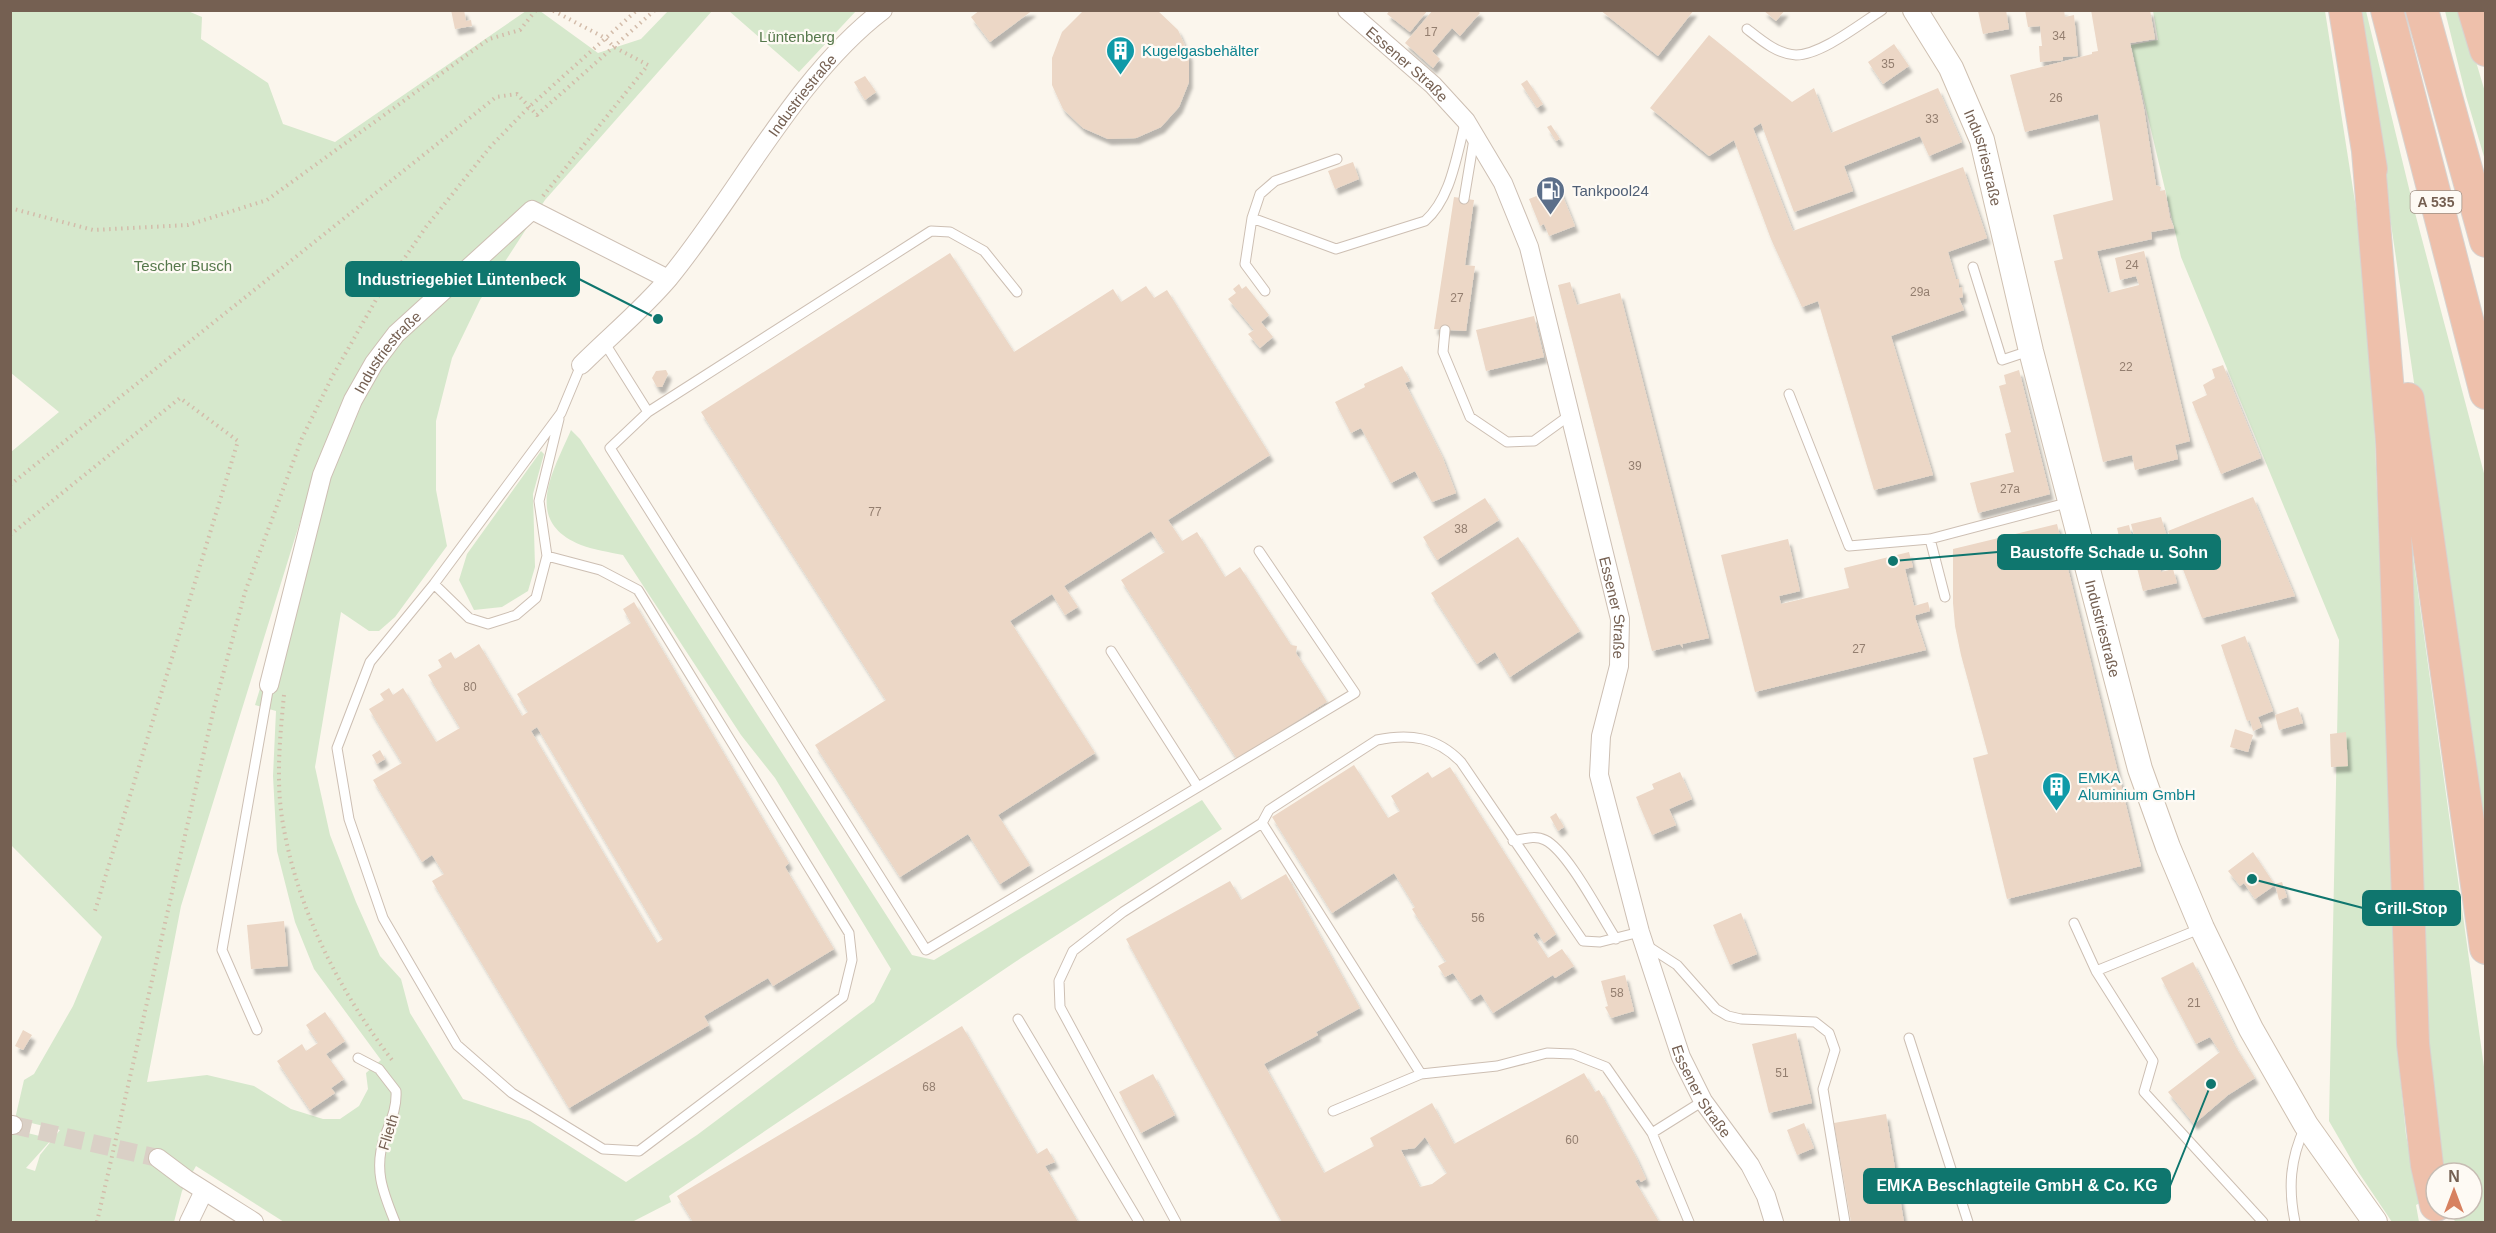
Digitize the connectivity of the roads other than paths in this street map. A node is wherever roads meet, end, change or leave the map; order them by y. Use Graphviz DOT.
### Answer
graph roads {
  1 [pos="883,10"];
  2 [pos="1347,10"];
  3 [pos="1882,10"];
  4 [pos="1915,10"];
  5 [pos="2345,10"];
  6 [pos="2387,10"];
  7 [pos="2422,10"];
  8 [pos="2474,10"];
  9 [pos="1748,29"];
  10 [pos="2486,50"];
  11 [pos="1470,128"];
  12 [pos="2368,151"];
  13 [pos="1337,159"];
  14 [pos="1464,199"];
  15 [pos="1252,218"];
  16 [pos="2486,241"];
  17 [pos="1973,267"];
  18 [pos="668,279"];
  19 [pos="1265,291"];
  20 [pos="1017,292"];
  21 [pos="1445,330"];
  22 [pos="604,342"];
  23 [pos="2031,351"];
  24 [pos="581,365"];
  25 [pos="2486,393"];
  26 [pos="1790,394"];
  27 [pos="648,412"];
  28 [pos="561,413"];
  29 [pos="1570,415"];
  30 [pos="2072,502"];
  31 [pos="1930,539"];
  32 [pos="1259,551"];
  33 [pos="547,556"];
  34 [pos="434,585"];
  35 [pos="1945,597"];
  36 [pos="1111,651"];
  37 [pos="271,676"];
  38 [pos="1198,787"];
  39 [pos="1262,823"];
  40 [pos="1514,841"];
  41 [pos="2074,923"];
  42 [pos="2202,928"];
  43 [pos="1642,938"];
  44 [pos="1616,939"];
  45 [pos="2486,948"];
  46 [pos="2096,971"];
  47 [pos="1018,1019"];
  48 [pos="258,1030"];
  49 [pos="1909,1038"];
  50 [pos="358,1058"];
  51 [pos="1421,1074"];
  52 [pos="1703,1101"];
  53 [pos="1333,1112"];
  54 [pos="2307,1125"];
  55 [pos="1652,1133"];
  56 [pos="158,1158"];
  57 [pos="2427,1161"];
  58 [pos="204,1191"];
  59 [pos="189,1222"];
  60 [pos="254,1222"];
  61 [pos="395,1222"];
  62 [pos="1139,1222"];
  63 [pos="1176,1222"];
  64 [pos="1689,1222"];
  65 [pos="1774,1222"];
  66 [pos="1845,1222"];
  67 [pos="1968,1222"];
  68 [pos="2263,1222"];
  69 [pos="2295,1222"];
  70 [pos="2375,1222"];
  1 -- 18 [label="street, Industriestraße"];
  2 -- 11 [label="street, Essener Straße"];
  3 -- 9 [label="lane"];
  4 -- 23 [label="street, Industriestraße"];
  5 -- 12 [label="highway"];
  6 -- 25 [label="highway, A 535"];
  7 -- 16 [label="highway, A 535"];
  8 -- 10 [label="highway"];
  11 -- 14 [label="lane"];
  11 -- 15 [label="lane"];
  11 -- 29 [label="street, Essener Straße"];
  12 -- 45 [label="highway"];
  12 -- 57 [label="highway"];
  13 -- 15 [label="lane"];
  15 -- 19 [label="lane"];
  17 -- 23 [label="lane"];
  18 -- 22 [label="street, Industriestraße"];
  18 -- 37 [label="street, Industriestraße"];
  20 -- 27 [label="lane"];
  21 -- 29 [label="lane"];
  22 -- 24 [label="street, Industriestraße"];
  22 -- 27 [label="lane"];
  23 -- 30 [label="street, Industriestraße"];
  24 -- 28 [label="lane"];
  26 -- 31 [label="lane"];
  27 -- 38 [label="lane"];
  28 -- 33 [label="lane"];
  28 -- 34 [label="lane"];
  29 -- 43 [label="street, Essener Straße"];
  30 -- 31 [label="lane"];
  30 -- 42 [label="street, Industriestraße"];
  31 -- 35 [label="lane"];
  32 -- 38 [label="lane"];
  33 -- 34 [label="lane"];
  33 -- 34 [label="lane"];
  36 -- 38 [label="lane"];
  37 -- 48 [label="lane"];
  39 -- 40 [label="lane"];
  39 -- 51 [label="lane"];
  39 -- 63 [label="lane"];
  40 -- 44 [label="lane"];
  40 -- 44 [label="lane"];
  41 -- 46 [label="lane"];
  42 -- 46 [label="lane"];
  42 -- 54 [label="street, Industriestraße"];
  43 -- 44 [label="lane"];
  43 -- 52 [label="street, Essener Straße"];
  43 -- 66 [label="lane"];
  46 -- 68 [label="lane"];
  47 -- 62 [label="lane"];
  49 -- 67 [label="lane"];
  50 -- 61 [label="lane, Flieth"];
  51 -- 53 [label="lane"];
  51 -- 55 [label="lane"];
  52 -- 55 [label="lane"];
  52 -- 65 [label="street, Essener Straße"];
  54 -- 69 [label="lane"];
  54 -- 70 [label="street, Industriestraße"];
  55 -- 64 [label="lane"];
  56 -- 58 [label="street"];
  58 -- 59 [label="street"];
  58 -- 60 [label="street"];
}
